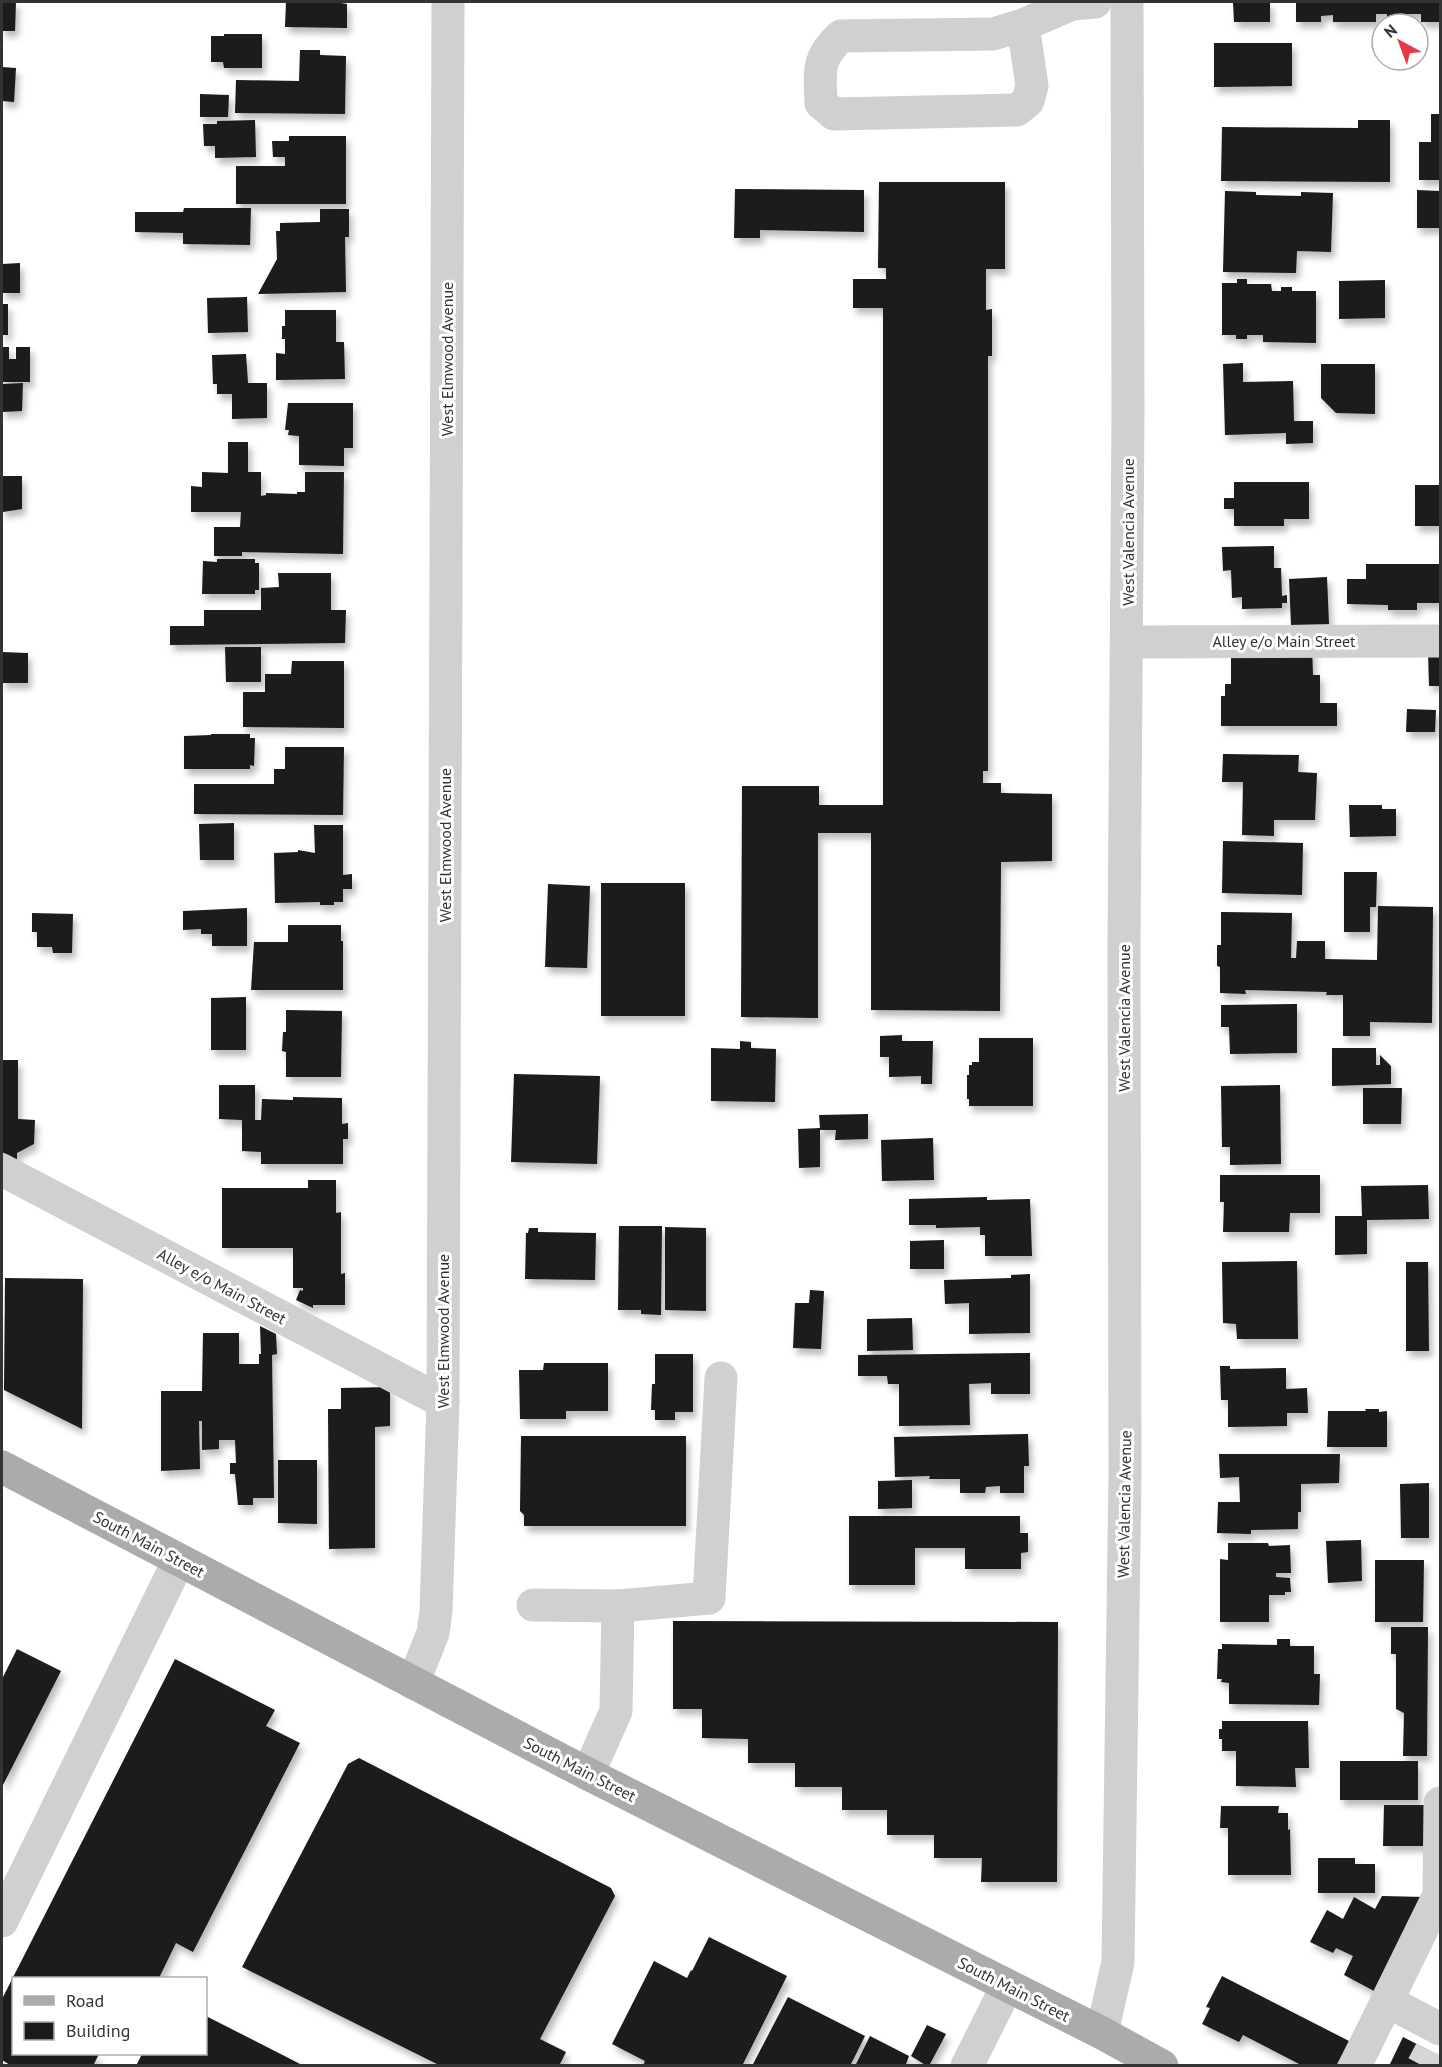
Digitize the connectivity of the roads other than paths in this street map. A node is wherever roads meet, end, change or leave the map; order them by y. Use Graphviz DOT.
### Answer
graph roads {
  1 [pos="448,2"];
  2 [pos="1095,2"];
  3 [pos="1126,2"];
  4 [pos="1023,25"];
  5 [pos="1440,641"];
  6 [pos="1127,642"];
  7 [pos="2,1170"];
  8 [pos="721,1378"];
  9 [pos="443,1402"];
  10 [pos="2,1467"];
  11 [pos="179,1560"];
  12 [pos="533,1605"];
  13 [pos="618,1606"];
  14 [pos="413,1683"];
  15 [pos="588,1774"];
  16 [pos="1440,1803"];
  17 [pos="2,1921"];
  18 [pos="1007,1986"];
  19 [pos="1387,2001"];
  20 [pos="1102,2033"];
  21 [pos="1437,2038"];
  22 [pos="967,2066"];
  23 [pos="1162,2066"];
  24 [pos="1355,2066"];
  1 -- 9 [label="street, West Elmwood Avenue"];
  2 -- 4 [label="street"];
  3 -- 6 [label="street, West Valencia Avenue"];
  4 -- 4 [label="street"];
  5 -- 6 [label="street, Alley e/o Main Street"];
  6 -- 20 [label="street, West Valencia Avenue"];
  7 -- 9 [label="street, Alley e/o Main Street"];
  8 -- 13 [label="street"];
  9 -- 14 [label="street, West Elmwood Avenue"];
  10 -- 11 [label="main road, South Main Street"];
  11 -- 14 [label="main road, South Main Street"];
  11 -- 17 [label="street"];
  12 -- 13 [label="street"];
  13 -- 15 [label="street"];
  14 -- 15 [label="main road, South Main Street"];
  15 -- 18 [label="main road, South Main Street"];
  16 -- 19 [label="street"];
  18 -- 20 [label="main road, South Main Street"];
  18 -- 22 [label="street"];
  19 -- 21 [label="street"];
  19 -- 24 [label="street"];
  20 -- 23 [label="main road, South Main Street"];
}
